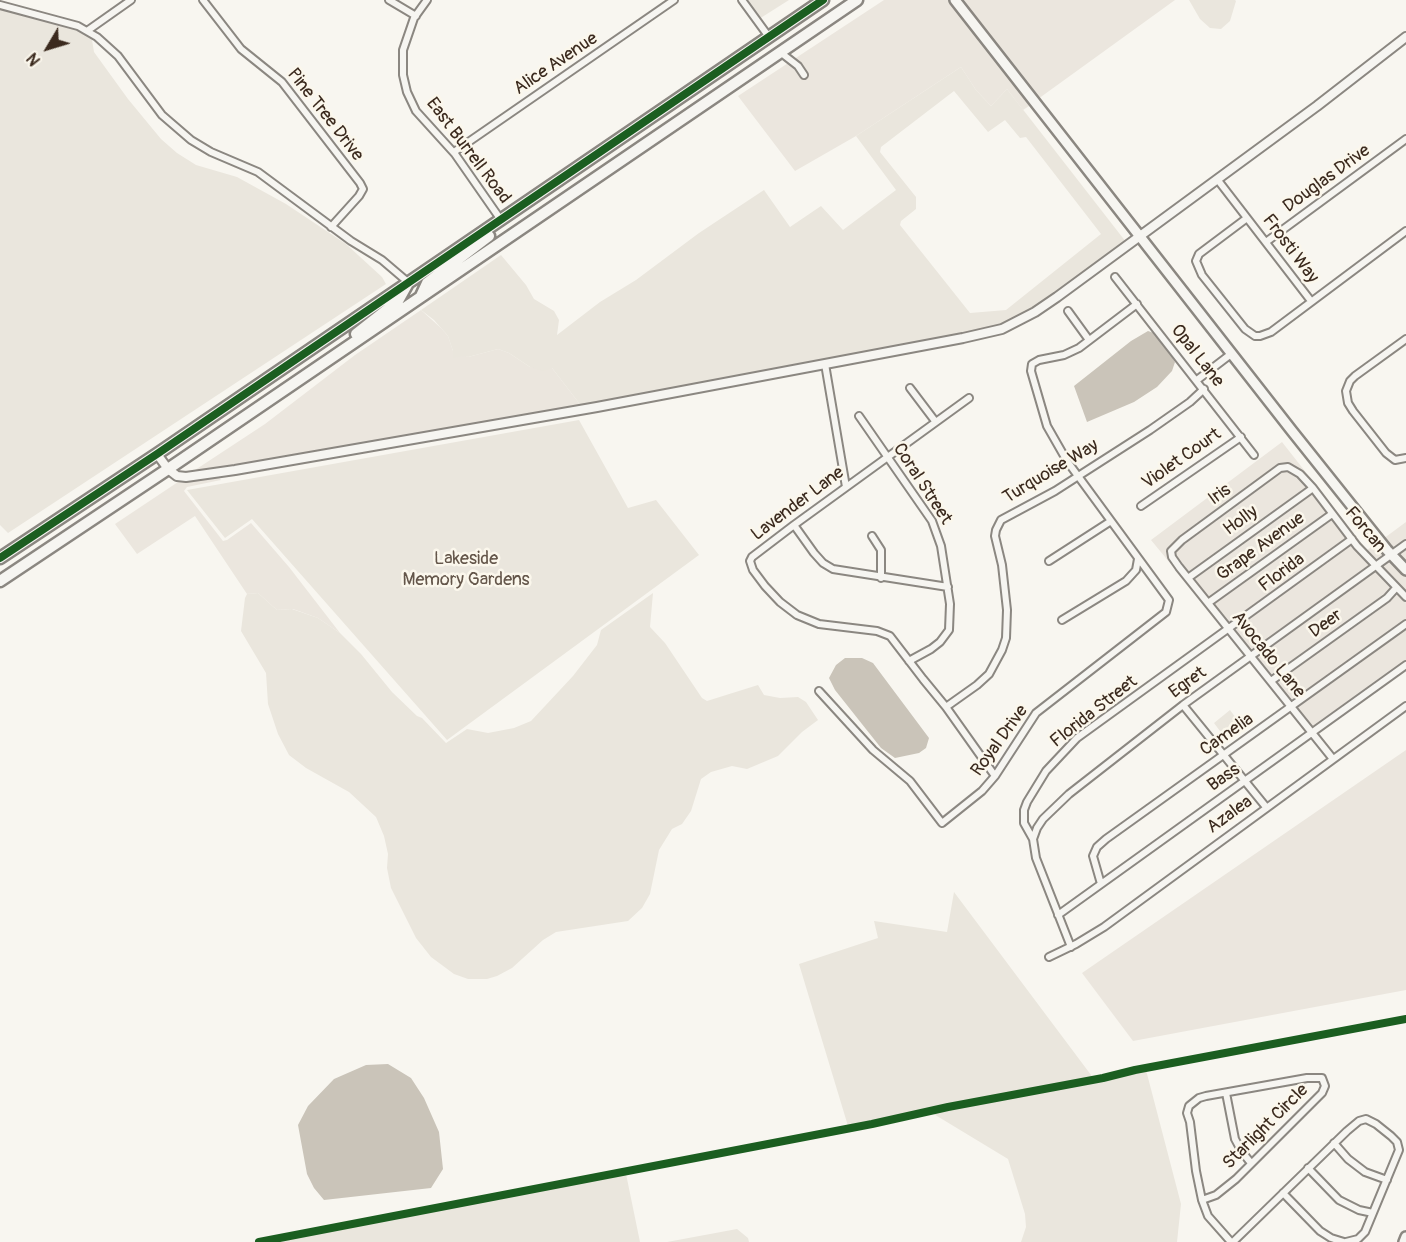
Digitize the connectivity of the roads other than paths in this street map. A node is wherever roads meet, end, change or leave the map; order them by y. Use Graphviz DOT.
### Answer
graph roads {
  1 [pos="131,0"];
  2 [pos="203,0"];
  3 [pos="389,0"];
  4 [pos="427,0"];
  5 [pos="674,0"];
  6 [pos="742,0"];
  7 [pos="823,0"];
  8 [pos="857,0"];
  9 [pos="956,0"];
  10 [pos="0,5"];
  11 [pos="416,16"];
  12 [pos="785,26"];
  13 [pos="87,30"];
  14 [pos="769,37"];
  15 [pos="1406,37"];
  16 [pos="780,52"];
  17 [pos="804,75"];
  18 [pos="1406,139"];
  19 [pos="454,152"];
  20 [pos="1217,180"];
  21 [pos="540,193"];
  22 [pos="1247,218"];
  23 [pos="501,220"];
  24 [pos="331,227"];
  25 [pos="1406,231"];
  26 [pos="1139,236"];
  27 [pos="1266,242"];
  28 [pos="1115,277"];
  29 [pos="409,283"];
  30 [pos="420,298"];
  31 [pos="1311,301"];
  32 [pos="1137,304"];
  33 [pos="1068,311"];
  34 [pos="1406,339"];
  35 [pos="1089,340"];
  36 [pos="1231,354"];
  37 [pos="327,361"];
  38 [pos="825,364"];
  39 [pos="1197,380"];
  40 [pos="910,388"];
  41 [pos="1204,389"];
  42 [pos="969,398"];
  43 [pos="859,416"];
  44 [pos="935,422"];
  45 [pos="1240,437"];
  46 [pos="157,454"];
  47 [pos="1254,455"];
  48 [pos="888,457"];
  49 [pos="1406,458"];
  50 [pos="168,469"];
  51 [pos="1077,476"];
  52 [pos="1305,479"];
  53 [pos="846,487"];
  54 [pos="1313,488"];
  55 [pos="1141,506"];
  56 [pos="1332,514"];
  57 [pos="1111,521"];
  58 [pos="794,525"];
  59 [pos="872,536"];
  60 [pos="1352,539"];
  61 [pos="1406,544"];
  62 [pos="1391,555"];
  63 [pos="0,558"];
  64 [pos="1138,558"];
  65 [pos="1050,561"];
  66 [pos="1375,566"];
  67 [pos="1180,569"];
  68 [pos="1406,570"];
  69 [pos="881,578"];
  70 [pos="1188,578"];
  71 [pos="0,581"];
  72 [pos="948,586"];
  73 [pos="1396,588"];
  74 [pos="1406,597"];
  75 [pos="1208,603"];
  76 [pos="1062,620"];
  77 [pos="1406,624"];
  78 [pos="1230,630"];
  79 [pos="1251,656"];
  80 [pos="909,661"];
  81 [pos="1406,665"];
  82 [pos="1271,681"];
  83 [pos="819,691"];
  84 [pos="1183,705"];
  85 [pos="1406,706"];
  86 [pos="946,707"];
  87 [pos="1292,708"];
  88 [pos="1312,733"];
  89 [pos="1225,755"];
  90 [pos="1333,759"];
  91 [pos="995,776"];
  92 [pos="1245,782"];
  93 [pos="1266,807"];
  94 [pos="1034,839"];
  95 [pos="1101,884"];
  96 [pos="1058,915"];
  97 [pos="1071,947"];
  98 [pos="1049,957"];
  99 [pos="1226,1093"];
  100 [pos="1334,1143"];
  101 [pos="1251,1163"];
  102 [pos="1308,1168"];
  103 [pos="1387,1180"];
  104 [pos="1283,1193"];
  105 [pos="1202,1200"];
  106 [pos="1373,1213"];
  107 [pos="1406,1237"];
  108 [pos="1232,1242"];
  109 [pos="1345,1242"];
  110 [pos="1404,1242"];
  1 -- 13 [label="street"];
  2 -- 24 [label="street, Pine Tree Drive"];
  3 -- 11 [label="street"];
  4 -- 11 [label="street, East Burrell Road"];
  5 -- 19 [label="street, Alice Avenue"];
  6 -- 14 [label="street"];
  7 -- 12 [label="main road"];
  8 -- 16 [label="main road"];
  9 -- 26 [label="main road"];
  10 -- 13 [label="street"];
  11 -- 19 [label="street, East Burrell Road"];
  12 -- 14 [label="main road"];
  12 -- 16 [label="main road"];
  13 -- 24 [label="street"];
  14 -- 21 [label="main road"];
  15 -- 20 [label="street"];
  16 -- 17 [label="street"];
  16 -- 30 [label="main road"];
  18 -- 27 [label="street, Douglas Drive"];
  19 -- 23 [label="street, East Burrell Road"];
  20 -- 22 [label="street, Frosti Way"];
  20 -- 26 [label="street"];
  21 -- 23 [label="main road"];
  21 -- 30 [label="main road"];
  22 -- 27 [label="street, Frosti Way"];
  22 -- 31 [label="street"];
  23 -- 29 [label="main road"];
  24 -- 29 [label="street"];
  25 -- 31 [label="street, Frosti Way"];
  26 -- 36 [label="main road"];
  26 -- 38 [label="street"];
  27 -- 31 [label="street, Frosti Way"];
  28 -- 32 [label="street, Opal Lane"];
  29 -- 37 [label="main road"];
  29 -- 46 [label="main road"];
  30 -- 37 [label="main road"];
  32 -- 35 [label="street"];
  32 -- 39 [label="street, Opal Lane"];
  33 -- 35 [label="street"];
  34 -- 49 [label="street"];
  35 -- 51 [label="street, Royal Drive"];
  36 -- 39 [label="street"];
  36 -- 62 [label="main road"];
  37 -- 50 [label="main road"];
  38 -- 50 [label="street"];
  38 -- 53 [label="street"];
  39 -- 41 [label="street, Opal Lane"];
  40 -- 44 [label="street"];
  41 -- 45 [label="street, Opal Lane"];
  41 -- 51 [label="street, Turquoise Way"];
  42 -- 44 [label="street, Lavender Lane"];
  43 -- 48 [label="street, Coral Street"];
  44 -- 48 [label="street, Lavender Lane"];
  45 -- 47 [label="street, Opal Lane"];
  45 -- 55 [label="street, Violet Court"];
  46 -- 50 [label="street"];
  46 -- 63 [label="main road"];
  48 -- 53 [label="street, Lavender Lane"];
  48 -- 72 [label="street, Coral Street"];
  50 -- 71 [label="main road"];
  51 -- 57 [label="street, Royal Drive"];
  51 -- 86 [label="street, Turquoise Way"];
  52 -- 54 [label="street, Forcan"];
  52 -- 67 [label="street, Iris"];
  53 -- 58 [label="street, Lavender Lane"];
  54 -- 56 [label="street, Forcan"];
  54 -- 70 [label="street, Holly"];
  56 -- 60 [label="street, Forcan"];
  56 -- 75 [label="street, Grape Avenue"];
  57 -- 64 [label="street, Royal Drive"];
  57 -- 65 [label="street"];
  58 -- 69 [label="street"];
  58 -- 80 [label="street, Lavender Lane"];
  59 -- 69 [label="street"];
  60 -- 66 [label="street, Forcan"];
  60 -- 78 [label="street, Florida"];
  61 -- 62 [label="street, Egret"];
  62 -- 66 [label="street, Egret"];
  62 -- 68 [label="main road"];
  64 -- 76 [label="street"];
  64 -- 91 [label="street, Royal Drive"];
  66 -- 73 [label="street, Forcan"];
  66 -- 79 [label="street, Egret"];
  67 -- 70 [label="street, Avocado Lane"];
  69 -- 72 [label="street"];
  70 -- 75 [label="street, Avocado Lane"];
  72 -- 80 [label="street, Coral Street"];
  73 -- 74 [label="street, Forcan"];
  73 -- 82 [label="street, Deer"];
  75 -- 78 [label="street, Avocado Lane"];
  77 -- 87 [label="street, Camelia"];
  78 -- 79 [label="street, Avocado Lane"];
  78 -- 94 [label="street, Florida Street"];
  79 -- 82 [label="street, Avocado Lane"];
  79 -- 84 [label="street, Egret"];
  80 -- 86 [label="street, Lavender Lane"];
  81 -- 88 [label="street, Bass"];
  82 -- 87 [label="street, Avocado Lane"];
  83 -- 91 [label="street, Royal Drive"];
  84 -- 89 [label="street"];
  84 -- 94 [label="street, Egret"];
  85 -- 90 [label="street, Azalea"];
  86 -- 91 [label="street, Lavender Lane"];
  87 -- 88 [label="street, Avocado Lane"];
  87 -- 89 [label="street, Camelia"];
  88 -- 90 [label="street, Avocado Lane"];
  88 -- 92 [label="street, Bass"];
  89 -- 92 [label="street"];
  89 -- 95 [label="street, Camelia"];
  90 -- 93 [label="street, Azalea"];
  92 -- 93 [label="street"];
  92 -- 95 [label="street, Bass"];
  93 -- 97 [label="street, Azalea"];
  94 -- 96 [label="street, Florida Street"];
  95 -- 96 [label="street, Bass"];
  96 -- 97 [label="street, Florida Street"];
  97 -- 98 [label="street, Azalea"];
  99 -- 101 [label="street"];
  99 -- 101 [label="street, Starlight Circle"];
  99 -- 105 [label="street, Starlight Circle"];
  100 -- 102 [label="street"];
  100 -- 103 [label="street"];
  100 -- 103 [label="street"];
  101 -- 105 [label="street, Starlight Circle"];
  102 -- 104 [label="street"];
  102 -- 106 [label="street"];
  103 -- 106 [label="street"];
  104 -- 108 [label="street"];
  104 -- 109 [label="street"];
  105 -- 108 [label="street, Starlight Circle"];
  106 -- 109 [label="street"];
  107 -- 110 [label="main road"];
}
